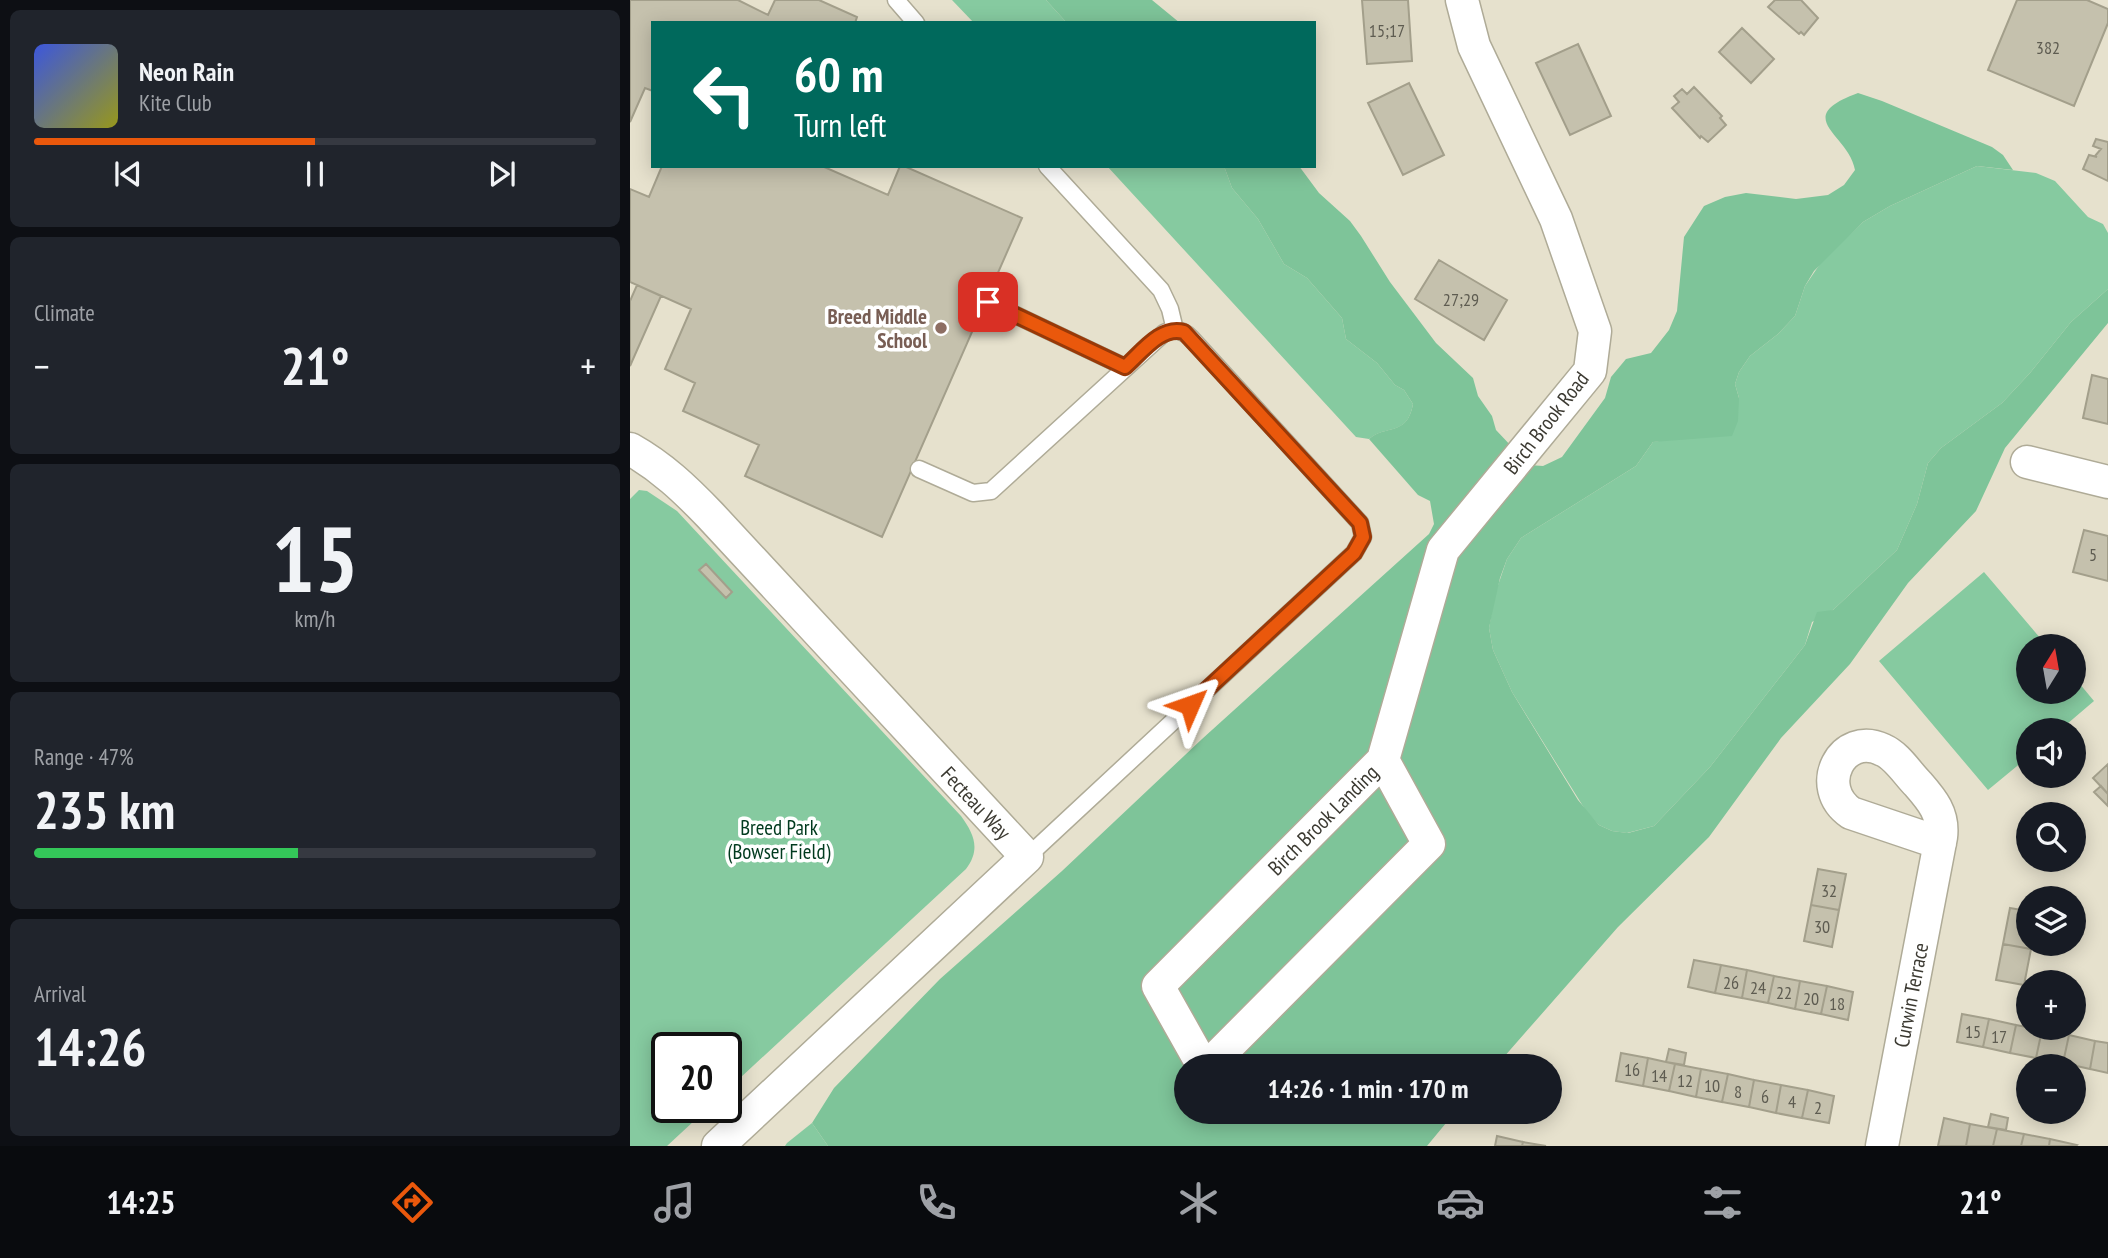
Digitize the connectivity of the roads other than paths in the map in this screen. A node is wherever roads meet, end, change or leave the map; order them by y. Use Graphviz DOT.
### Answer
graph roads {
  1 [pos="895,0"];
  2 [pos="1462,0"];
  3 [pos="914,21"];
  4 [pos="1049,168"];
  5 [pos="988,302"];
  6 [pos="1175,330"];
  7 [pos="1125,367"];
  8 [pos="630,449"];
  9 [pos="2027,462"];
  10 [pos="919,469"];
  11 [pos="2108,482"];
  12 [pos="1383,760"];
  13 [pos="1940,844"];
  14 [pos="1027,857"];
  15 [pos="1199,1054"];
  16 [pos="1218,1054"];
  17 [pos="718,1146"];
  18 [pos="1882,1146"];
  1 -- 3 [label="lane"];
  2 -- 12 [label="street, Birch Brook Road"];
  4 -- 6 [label="lane"];
  5 -- 7 [label="lane"];
  6 -- 7 [label="lane"];
  6 -- 14 [label="lane"];
  7 -- 10 [label="lane"];
  8 -- 14 [label="street, Fecteau Way"];
  9 -- 11 [label="street"];
  12 -- 15 [label="street, Birch Brook Landing"];
  12 -- 16 [label="street, Birch Brook Landing"];
  13 -- 18 [label="street, Curwin Terrace"];
  14 -- 17 [label="street, Fecteau Way"];
}
